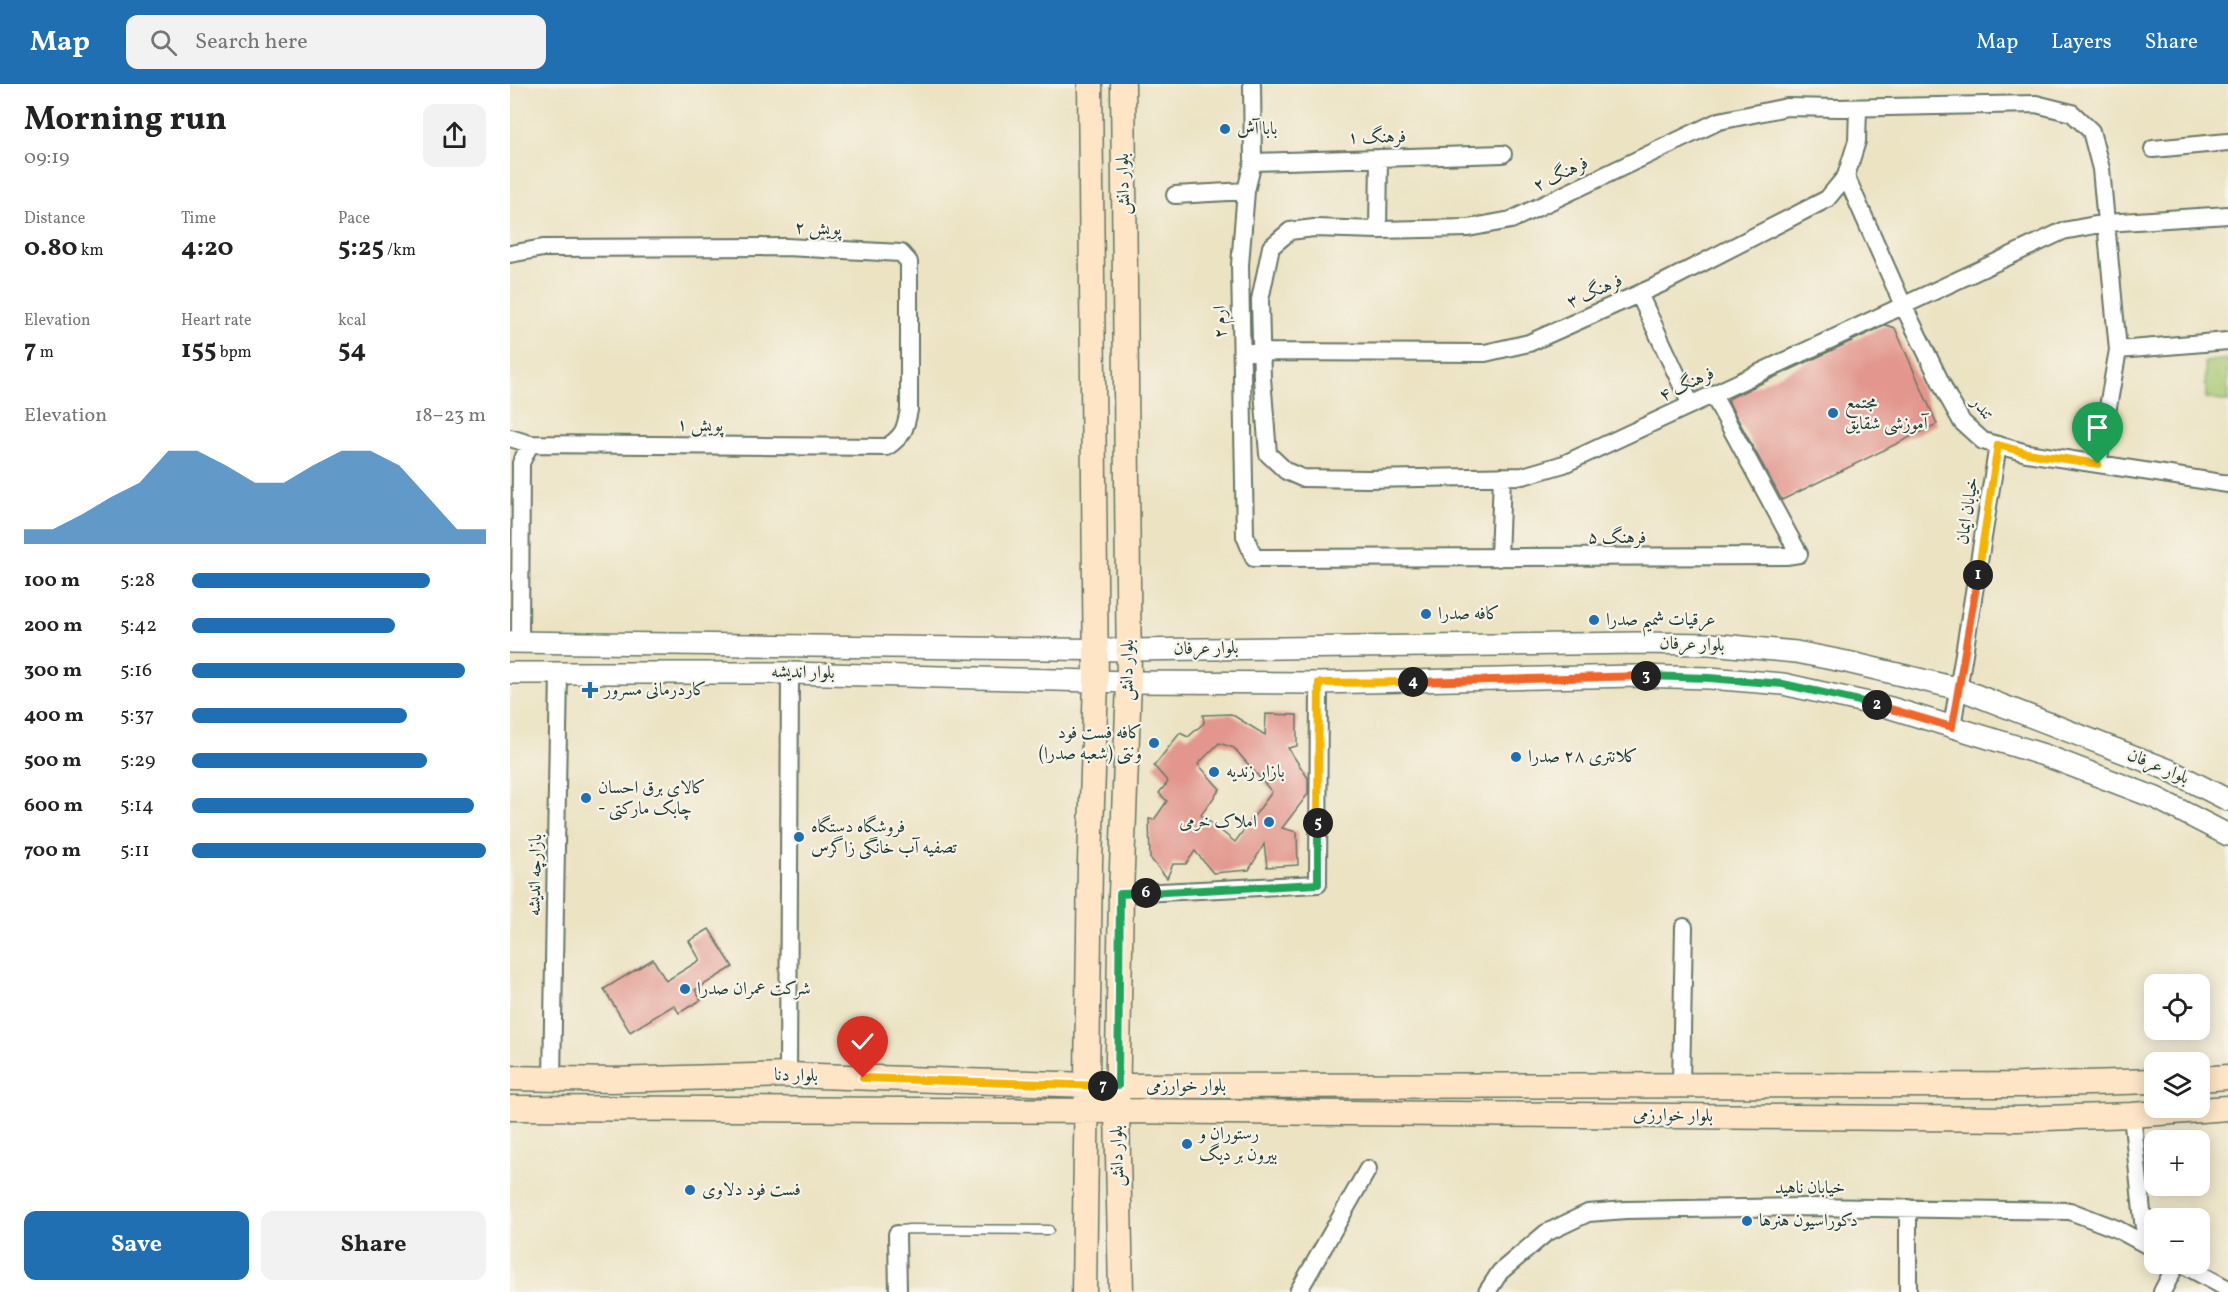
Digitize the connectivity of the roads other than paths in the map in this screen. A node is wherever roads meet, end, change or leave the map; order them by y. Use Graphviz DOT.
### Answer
graph roads {
  1 [pos="1090,84"];
  2 [pos="1123,84"];
  3 [pos="1252,84"];
  4 [pos="1858,108"];
  5 [pos="2228,142"];
  6 [pos="2153,149"];
  7 [pos="1503,154"];
  8 [pos="1379,158"];
  9 [pos="1253,162"];
  10 [pos="1846,176"];
  11 [pos="1246,191"];
  12 [pos="1175,195"];
  13 [pos="2228,215"];
  14 [pos="2106,223"];
  15 [pos="1378,230"];
  16 [pos="510,254"];
  17 [pos="1639,294"];
  18 [pos="1903,305"];
  19 [pos="2228,341"];
  20 [pos="2118,350"];
  21 [pos="1241,352"];
  22 [pos="1261,352"];
  23 [pos="1713,394"];
  24 [pos="1691,405"];
  25 [pos="510,438"];
  26 [pos="530,444"];
  27 [pos="1998,445"];
  28 [pos="868,448"];
  29 [pos="1268,454"];
  30 [pos="2098,464"];
  31 [pos="1502,476"];
  32 [pos="2228,484"];
  33 [pos="1254,558"];
  34 [pos="1499,558"];
  35 [pos="515,642"];
  36 [pos="1094,650"];
  37 [pos="1129,650"];
  38 [pos="510,673"];
  39 [pos="559,673"];
  40 [pos="790,673"];
  41 [pos="1096,681"];
  42 [pos="1129,682"];
  43 [pos="1319,683"];
  44 [pos="1960,689"];
  45 [pos="1952,727"];
  46 [pos="2228,800"];
  47 [pos="2228,835"];
  48 [pos="1120,894"];
  49 [pos="1684,927"];
  50 [pos="788,1075"];
  51 [pos="2228,1077"];
  52 [pos="510,1078"];
  53 [pos="2210,1078"];
  54 [pos="552,1079"];
  55 [pos="2144,1081"];
  56 [pos="1681,1085"];
  57 [pos="1088,1086"];
  58 [pos="1118,1086"];
  59 [pos="510,1108"];
  60 [pos="2228,1108"];
  61 [pos="1118,1111"];
  62 [pos="1087,1112"];
  63 [pos="2132,1115"];
  64 [pos="1368,1169"];
  65 [pos="1908,1208"];
  66 [pos="2145,1208"];
  67 [pos="1049,1230"];
  68 [pos="897,1234"];
  69 [pos="2144,1243"];
  70 [pos="2172,1274"];
  71 [pos="2199,1274"];
  72 [pos="2228,1289"];
  73 [pos="898,1292"];
  74 [pos="1084,1292"];
  75 [pos="1121,1292"];
  76 [pos="1298,1292"];
  77 [pos="1487,1292"];
  78 [pos="1908,1292"];
  79 [pos="2162,1292"];
  1 -- 36 [label="main road, بلوار دانش"];
  2 -- 37 [label="main road, بلوار دانش"];
  3 -- 9 [label="street, ارم ۲"];
  4 -- 10 [label="street, فرهنگ ۳"];
  4 -- 14 [label="street, فرهنگ ۲"];
  4 -- 15 [label="street, فرهنگ ۲"];
  5 -- 6 [label="street"];
  7 -- 8 [label="street, فرهنگ ۱"];
  8 -- 9 [label="street, فرهنگ ۱"];
  8 -- 15 [label="street"];
  9 -- 11 [label="street, ارم ۲"];
  10 -- 17 [label="street, فرهنگ ۳"];
  10 -- 18 [label="street, تندر"];
  11 -- 12 [label="street"];
  11 -- 21 [label="street, ارم ۲"];
  13 -- 14 [label="street, فرهنگ ۴"];
  14 -- 18 [label="street, فرهنگ ۴"];
  14 -- 20 [label="street"];
  15 -- 22 [label="street, فرهنگ ۲"];
  16 -- 28 [label="street, پویش ۲"];
  17 -- 22 [label="street, فرهنگ ۳"];
  17 -- 24 [label="street"];
  18 -- 23 [label="street, فرهنگ ۴"];
  18 -- 27 [label="street, تندر"];
  19 -- 20 [label="street"];
  20 -- 30 [label="street"];
  21 -- 22 [label="street, فرهنگ ۳"];
  21 -- 33 [label="street, ارم ۲"];
  22 -- 29 [label="street, فرهنگ ۲"];
  23 -- 24 [label="street, فرهنگ ۴"];
  23 -- 34 [label="street, فرهنگ ۵"];
  24 -- 31 [label="street, فرهنگ ۴"];
  25 -- 26 [label="street, پویش ۱"];
  26 -- 28 [label="street, پویش ۱"];
  26 -- 35 [label="street"];
  27 -- 30 [label="street, تندر"];
  27 -- 44 [label="street, خیابان ایمان"];
  29 -- 31 [label="street, فرهنگ ۴"];
  30 -- 32 [label="street, تندر"];
  31 -- 34 [label="street"];
  33 -- 34 [label="street, فرهنگ ۵"];
  35 -- 36 [label="street, بلوار اندیشه"];
  36 -- 37 [label="street, بلوار اندیشه"];
  36 -- 41 [label="main road, بلوار دانش"];
  37 -- 42 [label="main road, بلوار دانش"];
  37 -- 44 [label="street, بلوار عرفان"];
  38 -- 39 [label="street, بلوار اندیشه"];
  39 -- 40 [label="street, بلوار اندیشه"];
  39 -- 54 [label="street, بازارچه اندیشه"];
  40 -- 41 [label="street, بلوار اندیشه"];
  40 -- 50 [label="street"];
  41 -- 42 [label="street, بلوار اندیشه"];
  41 -- 57 [label="main road, بلوار دانش"];
  42 -- 43 [label="street, بلوار عرفان"];
  42 -- 48 [label="main road, بلوار دانش"];
  43 -- 45 [label="street, بلوار عرفان"];
  43 -- 48 [label="street"];
  44 -- 45 [label="street, خیابان ایمان"];
  44 -- 46 [label="street, بلوار عرفان"];
  45 -- 47 [label="street, بلوار عرفان"];
  48 -- 58 [label="main road, بلوار دانش"];
  49 -- 56 [label="street"];
  50 -- 54 [label="main road, بلوار دنا"];
  50 -- 57 [label="main road, بلوار دنا"];
  51 -- 53 [label="main road"];
  52 -- 54 [label="main road, بلوار دنا"];
  55 -- 56 [label="main road, بلوار خوارزمی"];
  56 -- 58 [label="main road, بلوار خوارزمی"];
  57 -- 58 [label="main road, بلوار دنا"];
  57 -- 62 [label="main road, بلوار دانش"];
  58 -- 61 [label="main road, بلوار دانش"];
  59 -- 62 [label="main road, بلوار دنا"];
  60 -- 63 [label="main road, بلوار خوارزمی"];
  61 -- 62 [label="main road, بلوار دنا"];
  61 -- 63 [label="main road, بلوار خوارزمی"];
  61 -- 75 [label="main road, بلوار دانش"];
  62 -- 74 [label="main road, بلوار دانش"];
  63 -- 66 [label="street"];
  64 -- 76 [label="street"];
  65 -- 69 [label="street, خیابان ناهید"];
  65 -- 77 [label="street, خیابان ناهید"];
  65 -- 78 [label="street"];
  67 -- 68 [label="lane"];
  68 -- 73 [label="street"];
  70 -- 79 [label="street"];
  71 -- 72 [label="street"];
}
